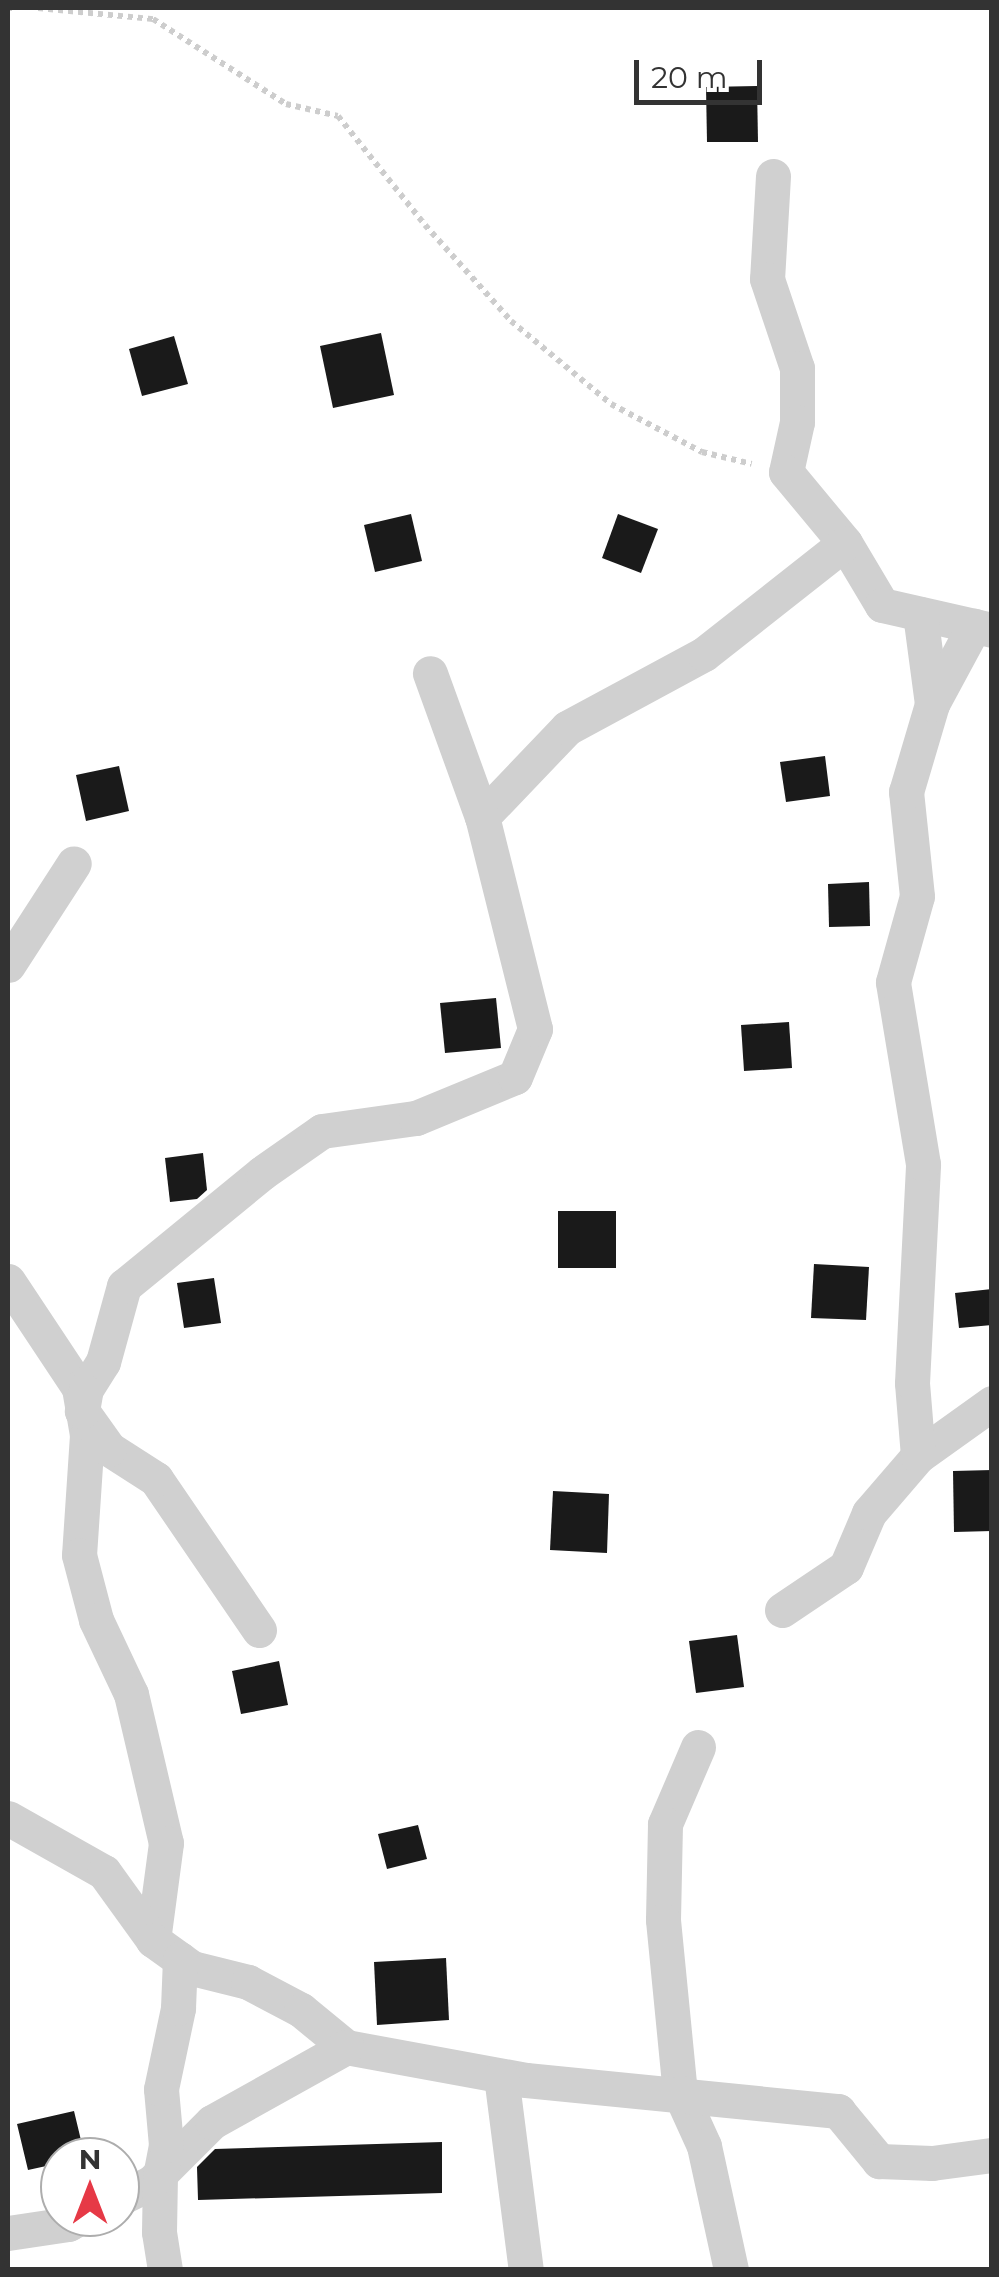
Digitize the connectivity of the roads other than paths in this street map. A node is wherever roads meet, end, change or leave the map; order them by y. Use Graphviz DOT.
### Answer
graph roads {
  1 [pos="773,176"];
  2 [pos="845,543"];
  3 [pos="920,614"];
  4 [pos="983,628"];
  5 [pos="430,674"];
  6 [pos="932,704"];
  7 [pos="482,817"];
  8 [pos="74,863"];
  9 [pos="8,965"];
  10 [pos="8,1282"];
  11 [pos="992,1403"];
  12 [pos="82,1410"];
  13 [pos="918,1456"];
  14 [pos="782,1610"];
  15 [pos="259,1630"];
  16 [pos="698,1747"];
  17 [pos="8,1818"];
  18 [pos="166,1950"];
  19 [pos="346,2047"];
  20 [pos="501,2076"];
  21 [pos="680,2093"];
  22 [pos="992,2155"];
  23 [pos="160,2176"];
  24 [pos="140,2187"];
  25 [pos="40,2226"];
  26 [pos="8,2233"];
  27 [pos="165,2270"];
  28 [pos="526,2270"];
  29 [pos="731,2270"];
  1 -- 2 [label="street"];
  2 -- 3 [label="street"];
  2 -- 7 [label="street"];
  3 -- 4 [label="street"];
  3 -- 6 [label="street"];
  4 -- 6 [label="street"];
  5 -- 7 [label="street"];
  6 -- 13 [label="street"];
  7 -- 12 [label="street"];
  8 -- 9 [label="street"];
  10 -- 12 [label="street"];
  11 -- 13 [label="street"];
  12 -- 15 [label="street"];
  12 -- 18 [label="street"];
  13 -- 14 [label="street"];
  16 -- 21 [label="street"];
  17 -- 18 [label="street"];
  18 -- 19 [label="street"];
  18 -- 23 [label="street"];
  19 -- 20 [label="street"];
  19 -- 23 [label="street"];
  20 -- 21 [label="street"];
  20 -- 28 [label="street"];
  21 -- 22 [label="street"];
  21 -- 29 [label="street"];
  23 -- 24 [label="street"];
  23 -- 27 [label="street"];
  25 -- 26 [label="street"];
}
